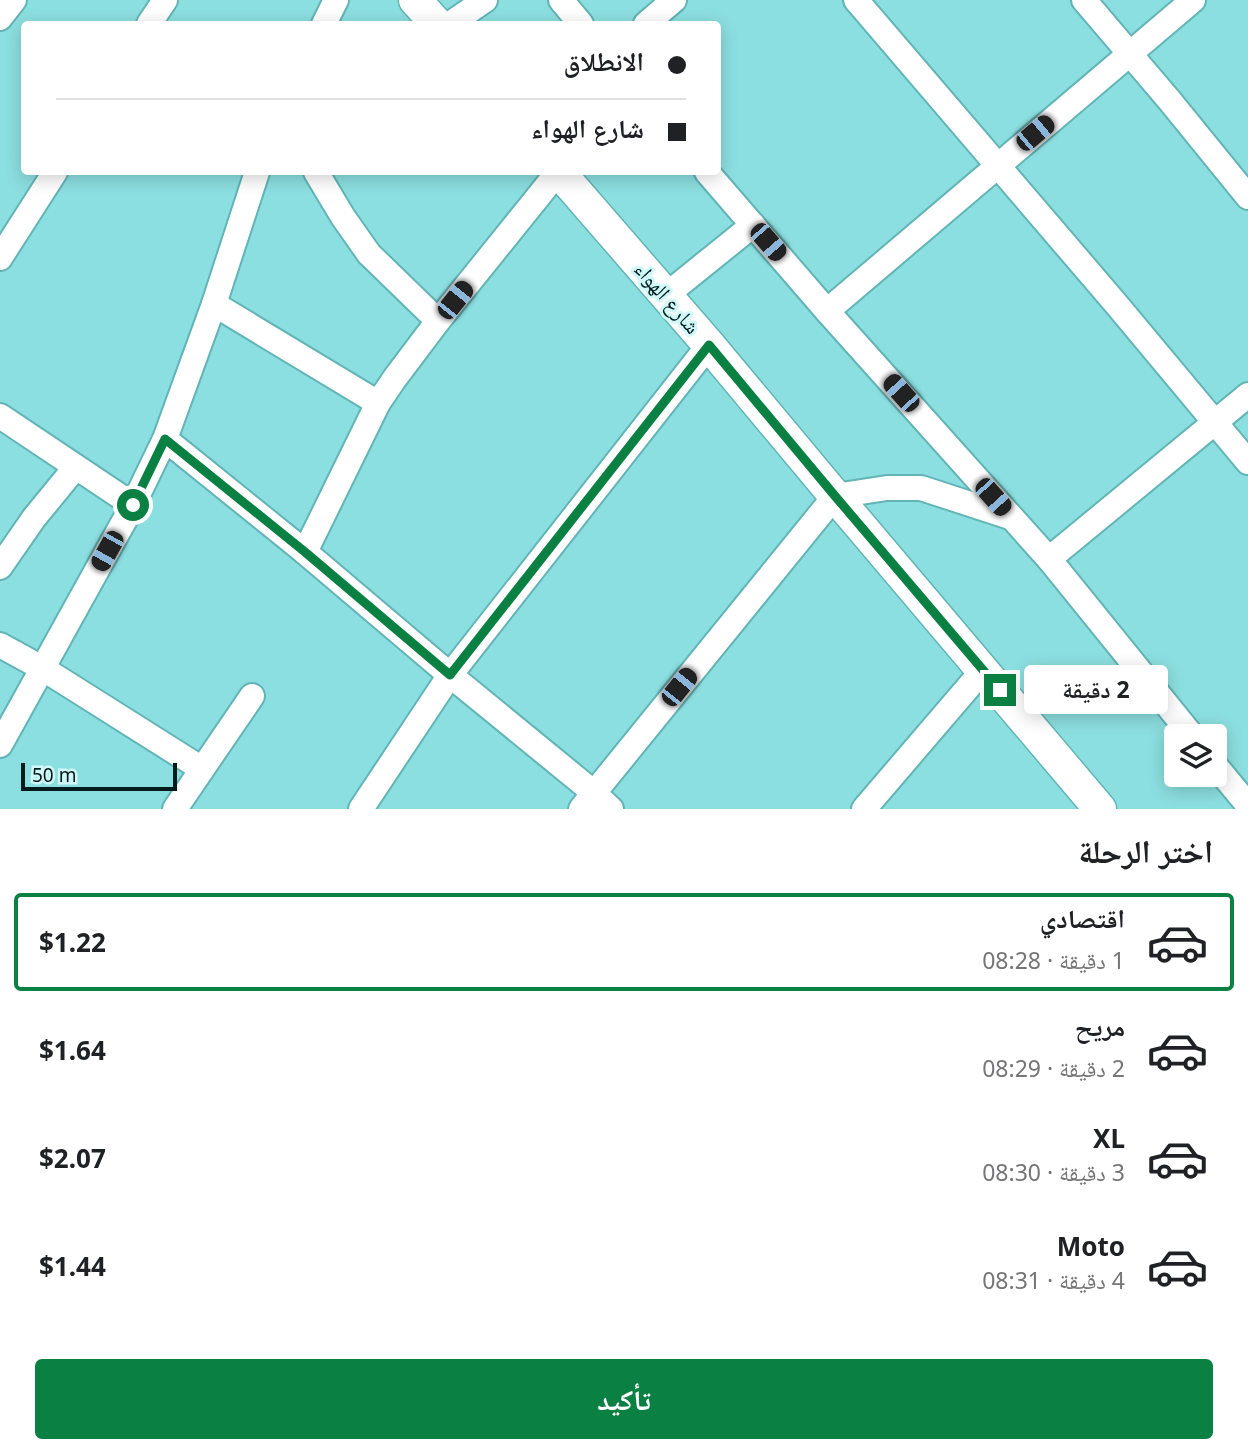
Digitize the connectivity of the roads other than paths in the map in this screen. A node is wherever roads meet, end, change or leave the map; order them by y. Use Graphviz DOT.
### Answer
graph roads {
  1 [pos="14,0"];
  2 [pos="165,0"];
  3 [pos="336,0"];
  4 [pos="415,0"];
  5 [pos="485,0"];
  6 [pos="561,0"];
  7 [pos="674,0"];
  8 [pos="856,0"];
  9 [pos="1084,0"];
  10 [pos="1192,0"];
  11 [pos="0,18"];
  12 [pos="151,21"];
  13 [pos="326,21"];
  14 [pos="434,21"];
  15 [pos="454,21"];
  16 [pos="578,21"];
  17 [pos="650,21"];
  18 [pos="1130,54"];
  19 [pos="998,165"];
  20 [pos="53,175"];
  21 [pos="256,175"];
  22 [pos="318,175"];
  23 [pos="557,175"];
  24 [pos="562,175"];
  25 [pos="710,175"];
  26 [pos="1248,197"];
  27 [pos="753,225"];
  28 [pos="0,258"];
  29 [pos="665,296"];
  30 [pos="214,304"];
  31 [pos="827,311"];
  32 [pos="438,321"];
  33 [pos="709,345"];
  34 [pos="1248,395"];
  35 [pos="378,404"];
  36 [pos="0,416"];
  37 [pos="1215,423"];
  38 [pos="165,439"];
  39 [pos="1248,462"];
  40 [pos="75,468"];
  41 [pos="835,496"];
  42 [pos="133,505"];
  43 [pos="1012,517"];
  44 [pos="305,552"];
  45 [pos="1049,559"];
  46 [pos="0,567"];
  47 [pos="0,645"];
  48 [pos="43,668"];
  49 [pos="984,670"];
  50 [pos="450,675"];
  51 [pos="252,696"];
  52 [pos="1182,724"];
  53 [pos="0,745"];
  54 [pos="202,769"];
  55 [pos="1227,780"];
  56 [pos="595,803"];
  57 [pos="1248,805"];
  58 [pos="175,809"];
  59 [pos="361,809"];
  60 [pos="864,809"];
  61 [pos="1100,809"];
  1 -- 11 [label="street"];
  2 -- 12 [label="street"];
  3 -- 13 [label="street"];
  4 -- 14 [label="street"];
  5 -- 15 [label="street"];
  6 -- 16 [label="street"];
  7 -- 17 [label="street"];
  8 -- 19 [label="street"];
  9 -- 18 [label="street"];
  10 -- 18 [label="street"];
  18 -- 19 [label="street"];
  18 -- 26 [label="street"];
  19 -- 31 [label="street"];
  19 -- 37 [label="street"];
  20 -- 28 [label="street"];
  21 -- 30 [label="street"];
  22 -- 32 [label="street"];
  23 -- 32 [label="street"];
  24 -- 29 [label="street, شارع الهواء"];
  25 -- 27 [label="street"];
  27 -- 29 [label="street"];
  27 -- 31 [label="street"];
  29 -- 33 [label="street, شارع الهواء"];
  30 -- 35 [label="street"];
  30 -- 38 [label="street"];
  31 -- 43 [label="street"];
  32 -- 35 [label="street"];
  33 -- 41 [label="street, شارع الهواء"];
  33 -- 50 [label="street"];
  34 -- 37 [label="street"];
  35 -- 44 [label="street"];
  36 -- 40 [label="street"];
  37 -- 39 [label="street"];
  37 -- 45 [label="street"];
  38 -- 42 [label="street"];
  38 -- 44 [label="street"];
  40 -- 42 [label="street"];
  40 -- 46 [label="street"];
  41 -- 43 [label="street"];
  41 -- 49 [label="street, شارع الهواء"];
  41 -- 56 [label="street"];
  42 -- 48 [label="street"];
  43 -- 45 [label="street"];
  44 -- 50 [label="street"];
  45 -- 52 [label="street"];
  47 -- 48 [label="street"];
  48 -- 53 [label="street"];
  48 -- 54 [label="street"];
  49 -- 60 [label="street"];
  49 -- 61 [label="street, شارع الهواء"];
  50 -- 56 [label="street"];
  50 -- 59 [label="street"];
  51 -- 54 [label="street"];
  54 -- 58 [label="street"];
  55 -- 57 [label="street"];
}
